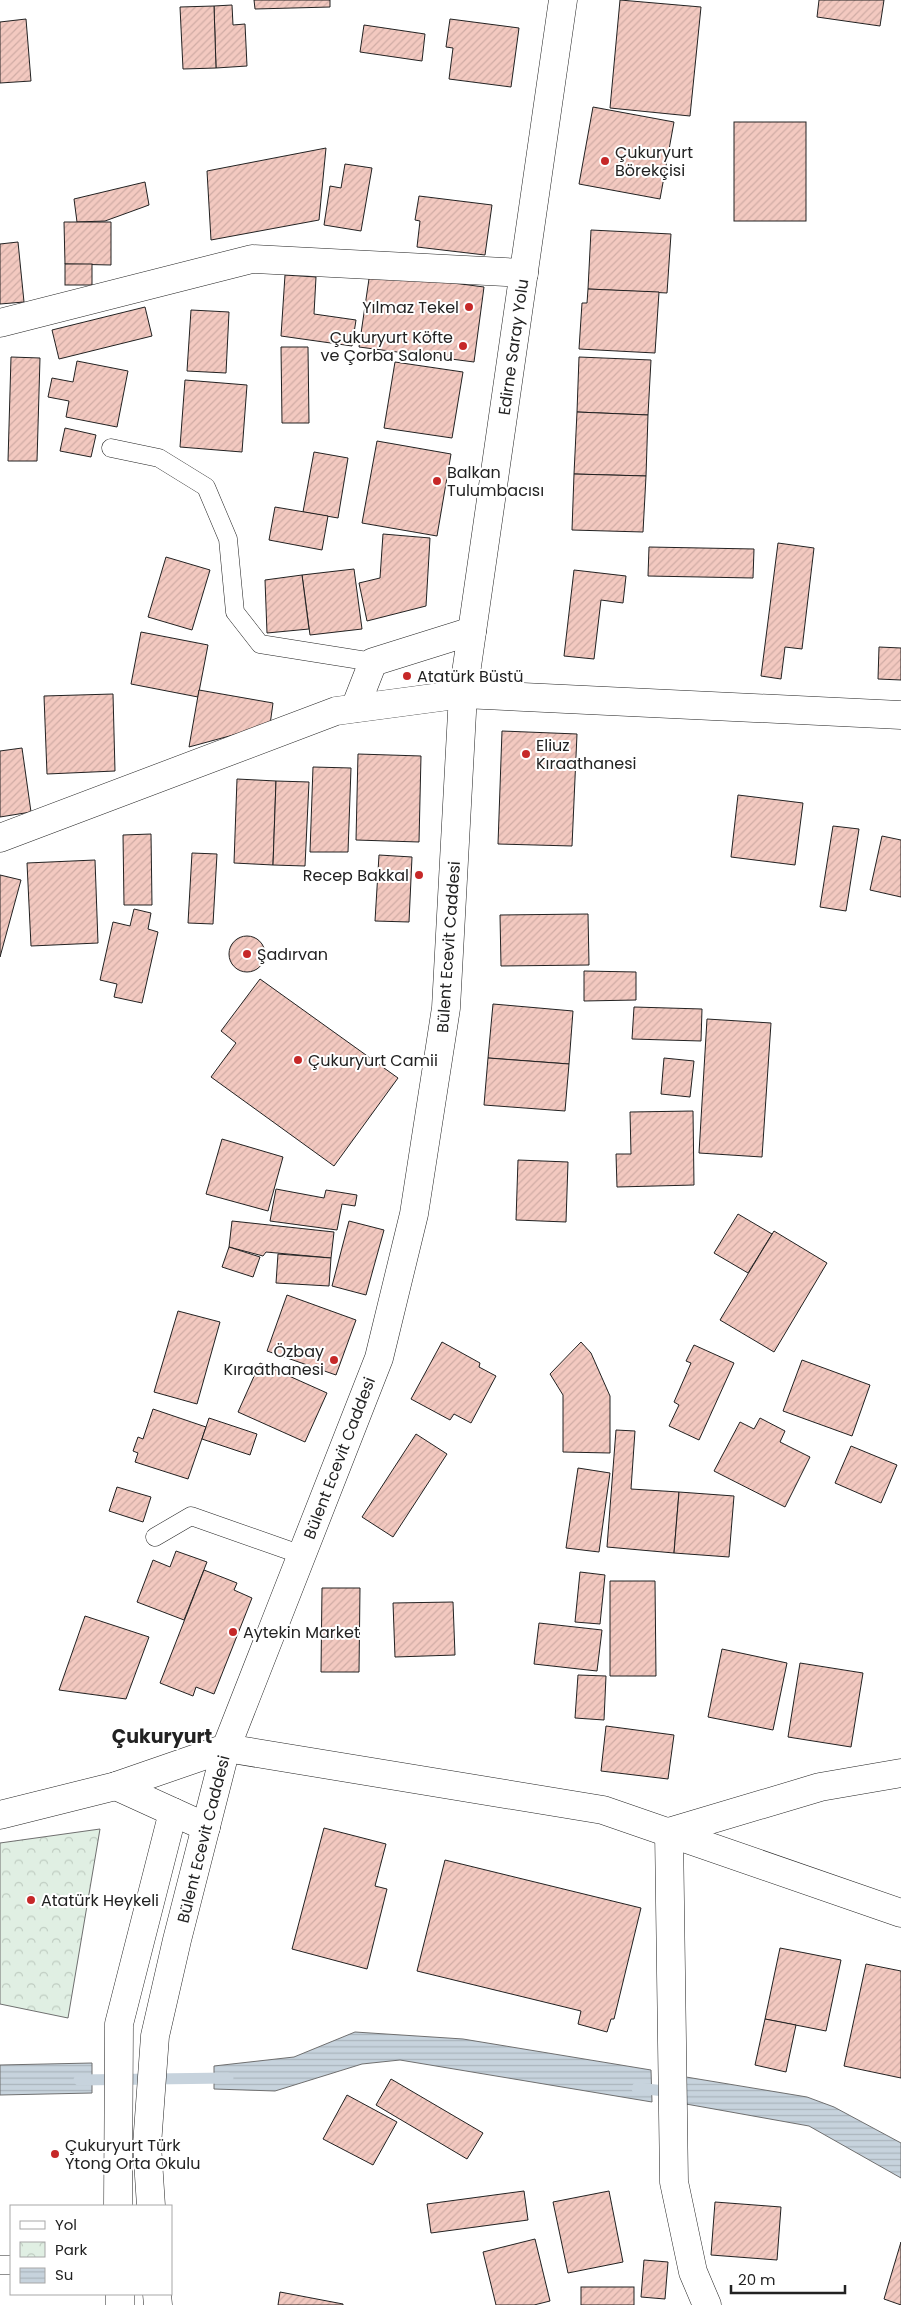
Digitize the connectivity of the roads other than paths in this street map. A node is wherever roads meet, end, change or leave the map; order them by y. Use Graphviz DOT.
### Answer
graph roads {
  1 [pos="563,0"];
  2 [pos="524,273"];
  3 [pos="0,323"];
  4 [pos="111,448"];
  5 [pos="472,631"];
  6 [pos="373,662"];
  7 [pos="463,694"];
  8 [pos="355,708"];
  9 [pos="901,715"];
  10 [pos="0,838"];
  11 [pos="155,1537"];
  12 [pos="302,1555"];
  13 [pos="226,1748"];
  14 [pos="901,1773"];
  15 [pos="116,1786"];
  16 [pos="173,1812"];
  17 [pos="0,1815"];
  18 [pos="206,1827"];
  19 [pos="669,1832"];
  20 [pos="901,1913"];
  21 [pos="118,2205"];
  22 [pos="151,2205"];
  23 [pos="707,2305"];
  1 -- 2 [label="street, Edirne Saray Yolu"];
  2 -- 3 [label="street"];
  2 -- 5 [label="street, Edirne Saray Yolu"];
  4 -- 6 [label="lane"];
  5 -- 6 [label="street"];
  5 -- 7 [label="street, Edirne Saray Yolu"];
  6 -- 8 [label="street"];
  7 -- 8 [label="street"];
  7 -- 9 [label="street"];
  7 -- 12 [label="street, Bülent Ecevit Caddesi"];
  8 -- 10 [label="street"];
  11 -- 12 [label="lane"];
  12 -- 13 [label="street, Bülent Ecevit Caddesi"];
  13 -- 15 [label="street"];
  13 -- 18 [label="street, Bülent Ecevit Caddesi"];
  13 -- 19 [label="street"];
  14 -- 19 [label="street"];
  15 -- 16 [label="street"];
  15 -- 17 [label="street"];
  16 -- 18 [label="street"];
  16 -- 21 [label="street"];
  18 -- 22 [label="street, Bülent Ecevit Caddesi"];
  19 -- 20 [label="street"];
  19 -- 23 [label="street"];
}
